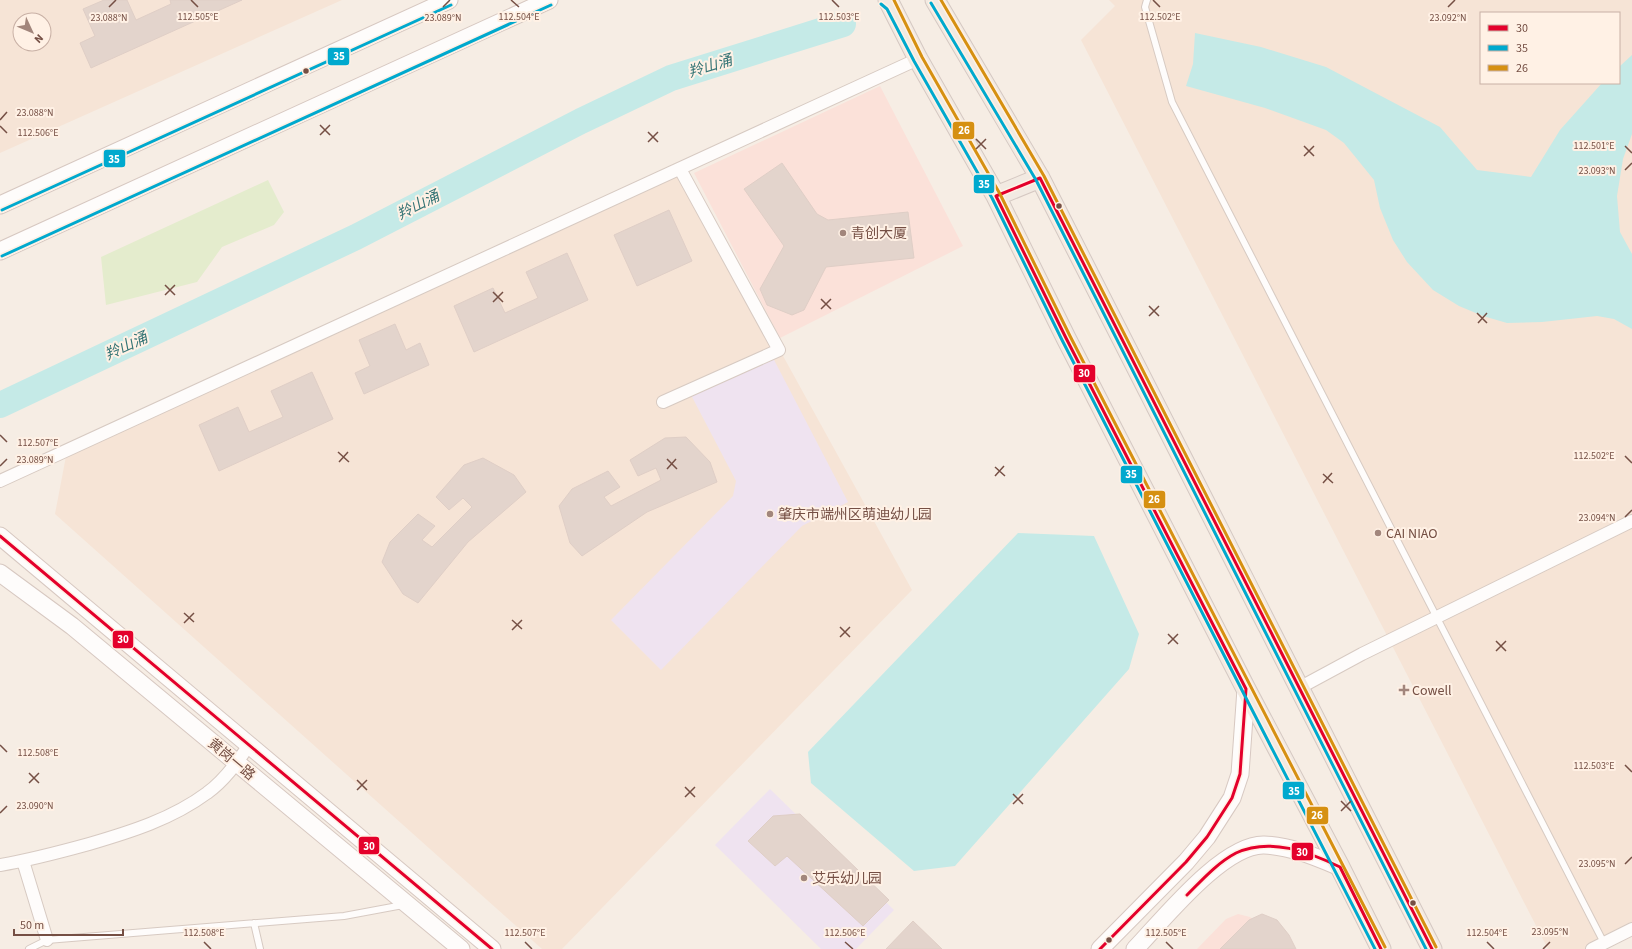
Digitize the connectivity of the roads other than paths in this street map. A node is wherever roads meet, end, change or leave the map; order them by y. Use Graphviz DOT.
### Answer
graph roads {
  1 [pos="449,0"];
  2 [pos="549,0"];
  3 [pos="935,0"];
  4 [pos="1147,0"];
  5 [pos="888,2"];
  6 [pos="918,59"];
  7 [pos="680,169"];
  8 [pos="1040,178"];
  9 [pos="996,196"];
  10 [pos="0,205"];
  11 [pos="0,251"];
  12 [pos="663,402"];
  13 [pos="0,481"];
  14 [pos="1632,520"];
  15 [pos="0,536"];
  16 [pos="0,573"];
  17 [pos="1437,617"];
  18 [pos="1299,688"];
  19 [pos="1246,689"];
  20 [pos="249,745"];
  21 [pos="236,763"];
  22 [pos="23,861"];
  23 [pos="0,865"];
  24 [pos="1340,867"];
  25 [pos="406,904"];
  26 [pos="254,923"];
  27 [pos="1632,929"];
  28 [pos="1604,943"];
  29 [pos="47,945"];
  30 [pos="29,949"];
  31 [pos="260,949"];
  32 [pos="461,949"];
  33 [pos="492,949"];
  34 [pos="1100,949"];
  35 [pos="1135,949"];
  36 [pos="1381,949"];
  37 [pos="1432,949"];
  38 [pos="1592,949"];
  1 -- 10 [label="main road"];
  2 -- 11 [label="main road"];
  3 -- 8 [label="main road"];
  4 -- 17 [label="lane"];
  5 -- 6 [label="main road"];
  6 -- 7 [label="street"];
  6 -- 9 [label="main road"];
  7 -- 12 [label="street"];
  7 -- 13 [label="street"];
  8 -- 9 [label="main road"];
  8 -- 18 [label="main road"];
  9 -- 19 [label="main road"];
  14 -- 17 [label="street"];
  15 -- 20 [label="main road, 黄岗一路"];
  16 -- 21 [label="main road, 黄岗一路"];
  17 -- 18 [label="street"];
  17 -- 28 [label="lane"];
  18 -- 37 [label="main road"];
  19 -- 24 [label="main road"];
  19 -- 34 [label="main road"];
  20 -- 21 [label="street"];
  20 -- 33 [label="main road, 黄岗一路"];
  21 -- 22 [label="street"];
  21 -- 25 [label="main road, 黄岗一路"];
  22 -- 23 [label="street"];
  22 -- 29 [label="street"];
  24 -- 35 [label="main road"];
  24 -- 36 [label="main road"];
  25 -- 26 [label="lane"];
  25 -- 32 [label="main road, 黄岗一路"];
  26 -- 29 [label="lane"];
  26 -- 31 [label="lane"];
  27 -- 28 [label="street"];
  28 -- 38 [label="street"];
  29 -- 30 [label="lane"];
}
